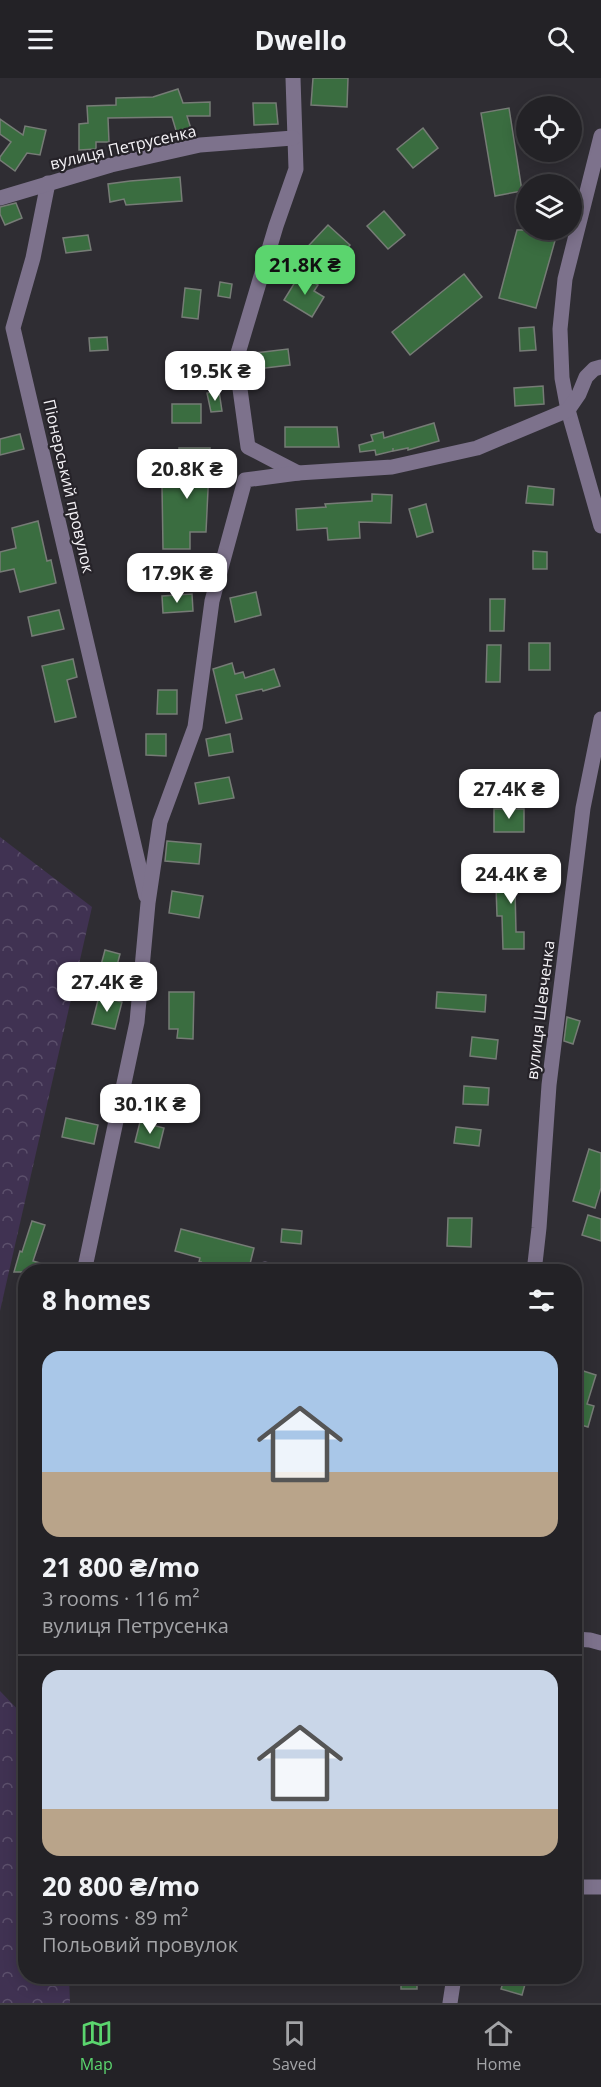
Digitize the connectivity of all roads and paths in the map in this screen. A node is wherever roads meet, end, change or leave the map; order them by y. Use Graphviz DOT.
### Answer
graph roads {
  1 [pos="293,78"];
  2 [pos="601,136"];
  3 [pos="293,138"];
  4 [pos="48,183"];
  5 [pos="0,198"];
  6 [pos="601,367"];
  7 [pos="568,410"];
  8 [pos="298,473"];
  9 [pos="601,526"];
  10 [pos="601,719"];
  11 [pos="148,903"];
  12 [pos="86,1264"];
  13 [pos="535,1264"];
  14 [pos="582,1640"];
  15 [pos="601,1643"];
  16 [pos="582,1887"];
  17 [pos="601,1887"];
  18 [pos="453,1984"];
  19 [pos="450,2003"];
  1 -- 3 [label="street"];
  2 -- 7 [label="street"];
  3 -- 4 [label="street, вулиця Петрусенка"];
  3 -- 8 [label="street"];
  4 -- 5 [label="street, вулиця Петрусенка"];
  4 -- 11 [label="street, Піонерський провулок"];
  6 -- 7 [label="street"];
  7 -- 8 [label="street"];
  7 -- 9 [label="street"];
  8 -- 11 [label="street"];
  10 -- 13 [label="street, вулиця Шевченка"];
  11 -- 12 [label="street"];
  14 -- 15 [label="street"];
  16 -- 17 [label="street"];
  18 -- 19 [label="street"];
}
